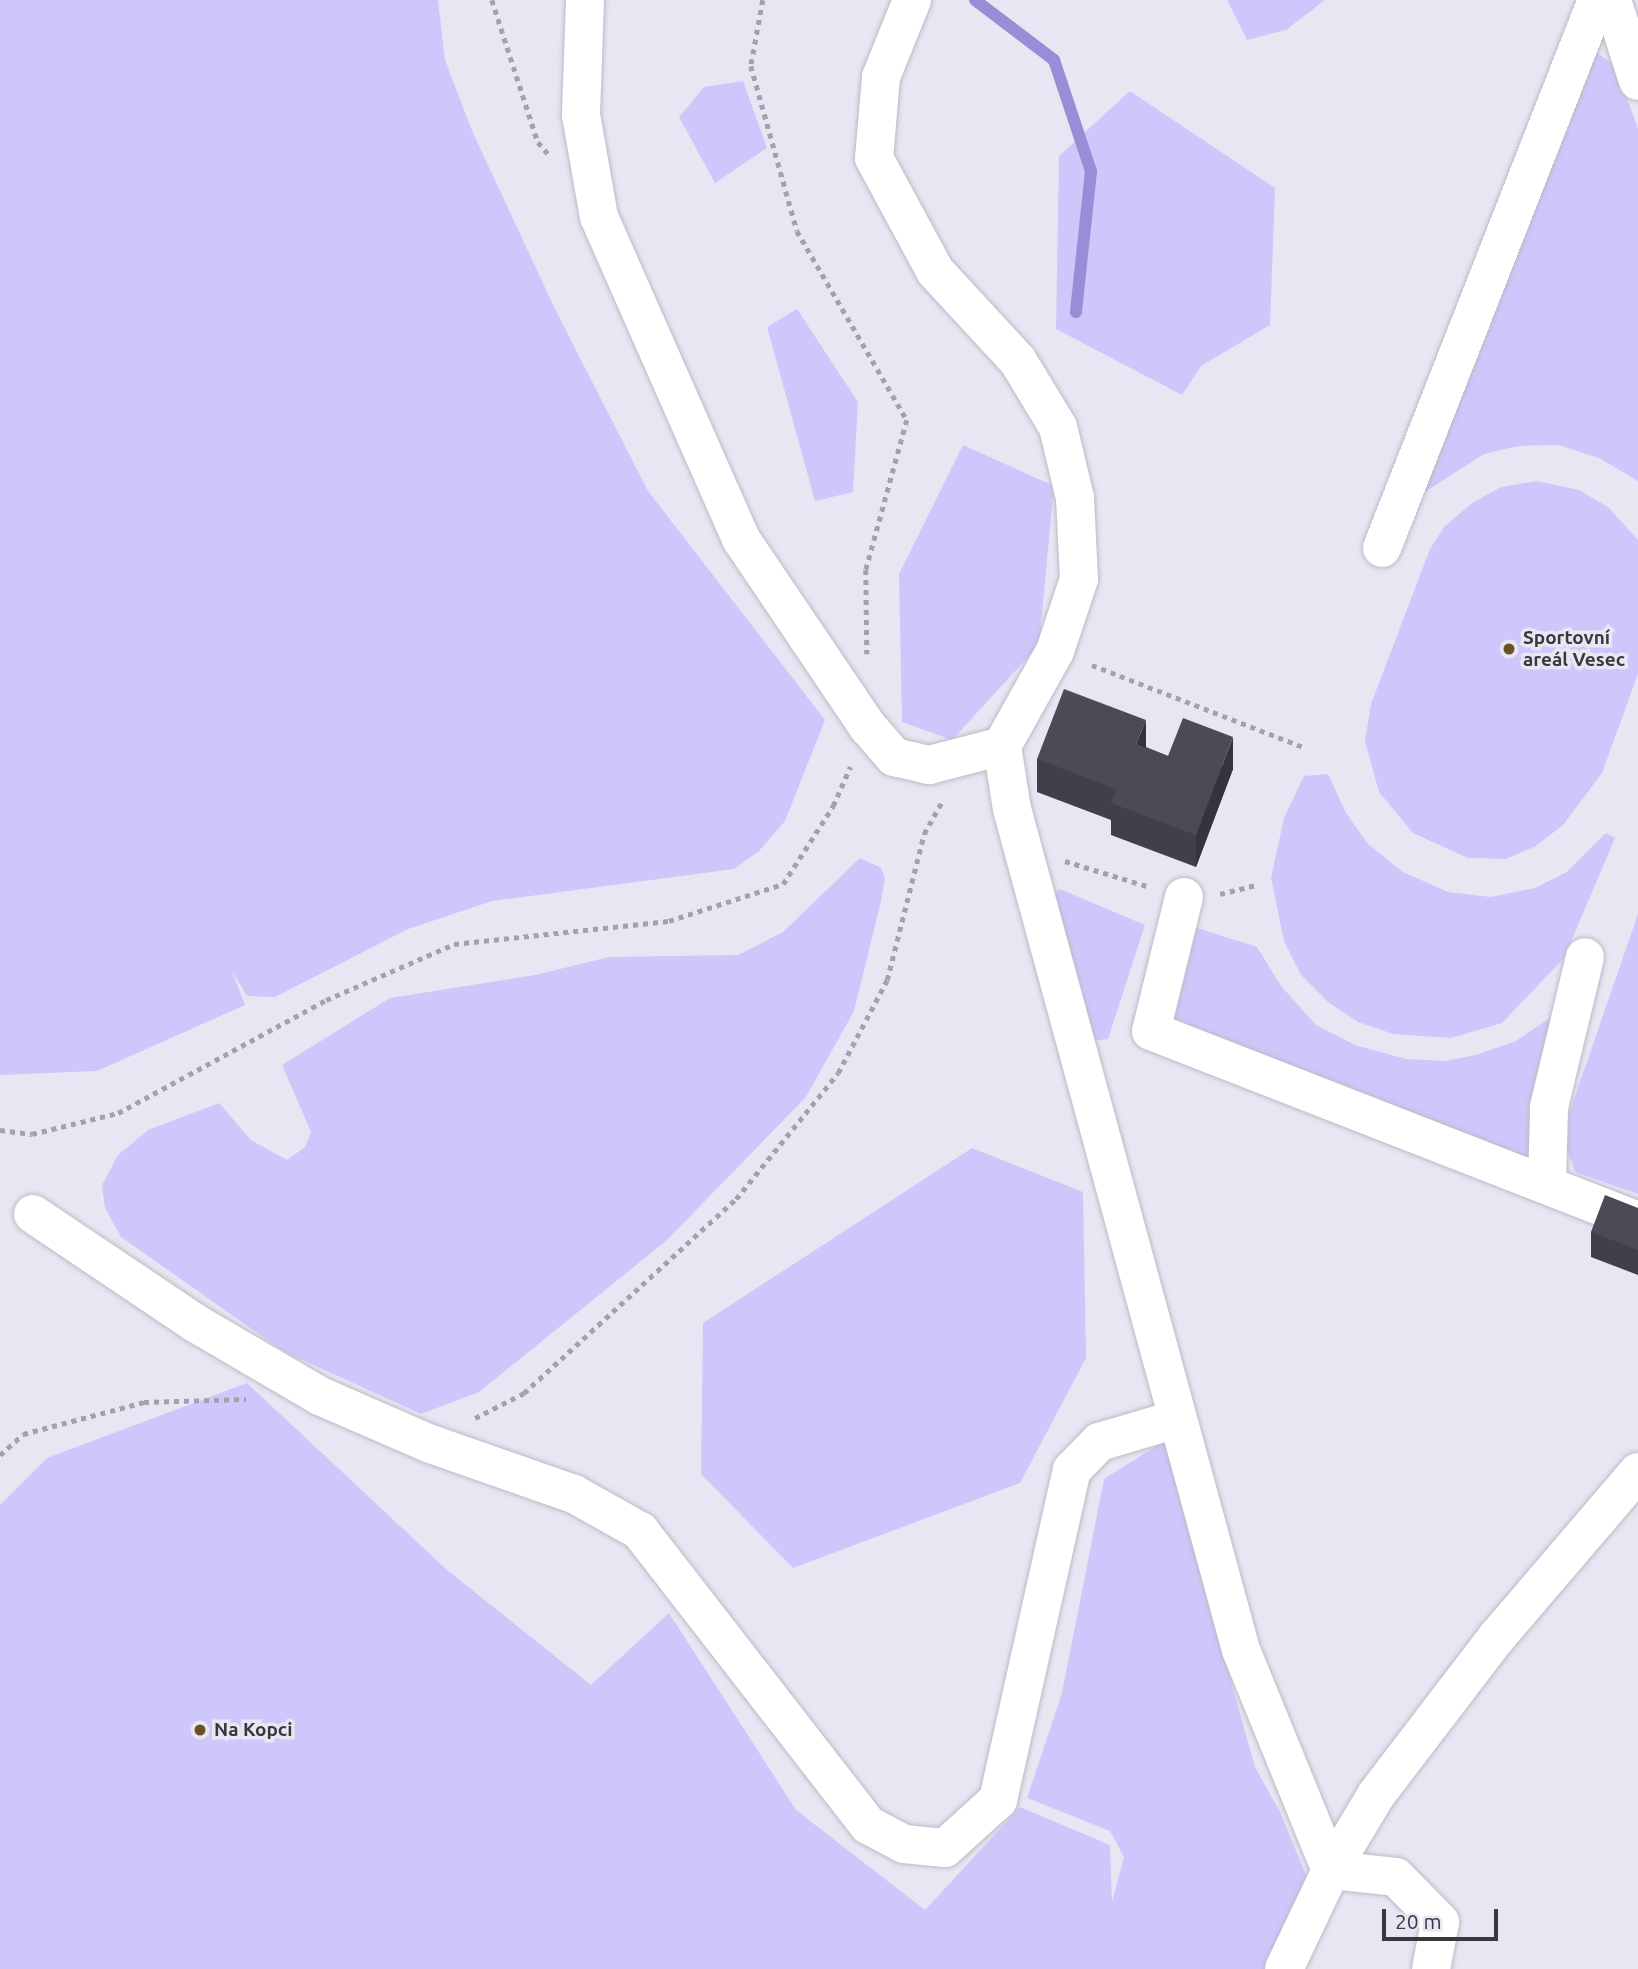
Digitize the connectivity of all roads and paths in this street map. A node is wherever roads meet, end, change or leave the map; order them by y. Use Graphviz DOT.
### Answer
graph roads {
  1 [pos="492,0"];
  2 [pos="585,0"];
  3 [pos="763,0"];
  4 [pos="912,0"];
  5 [pos="1597,0"];
  6 [pos="1612,0"];
  7 [pos="1638,81"];
  8 [pos="555,164"];
  9 [pos="1382,548"];
  10 [pos="1055,651"];
  11 [pos="867,662"];
  12 [pos="868,727"];
  13 [pos="1303,747"];
  14 [pos="986,750"];
  15 [pos="1022,848"];
  16 [pos="1256,885"];
  17 [pos="1184,897"];
  18 [pos="1585,957"];
  19 [pos="0,1130"];
  20 [pos="1547,1185"];
  21 [pos="33,1214"];
  22 [pos="1638,1221"];
  23 [pos="253,1399"];
  24 [pos="1177,1419"];
  25 [pos="428,1443"];
  26 [pos="0,1455"];
  27 [pos="1638,1472"];
  28 [pos="1331,1870"];
  29 [pos="1284,1969"];
  30 [pos="1431,1969"];
  1 -- 8 [label="path"];
  2 -- 12 [label="street"];
  3 -- 11 [label="path"];
  4 -- 10 [label="street"];
  5 -- 9 [label="street"];
  6 -- 7 [label="street"];
  10 -- 13 [label="path"];
  10 -- 14 [label="street"];
  12 -- 14 [label="street"];
  12 -- 19 [label="path"];
  14 -- 15 [label="street"];
  14 -- 25 [label="path"];
  15 -- 17 [label="path"];
  15 -- 24 [label="street"];
  16 -- 17 [label="path"];
  17 -- 20 [label="street"];
  18 -- 20 [label="street"];
  20 -- 22 [label="street"];
  21 -- 25 [label="street"];
  23 -- 26 [label="path"];
  24 -- 25 [label="street"];
  24 -- 28 [label="street"];
  27 -- 28 [label="street"];
  28 -- 29 [label="street"];
  28 -- 30 [label="street"];
}
